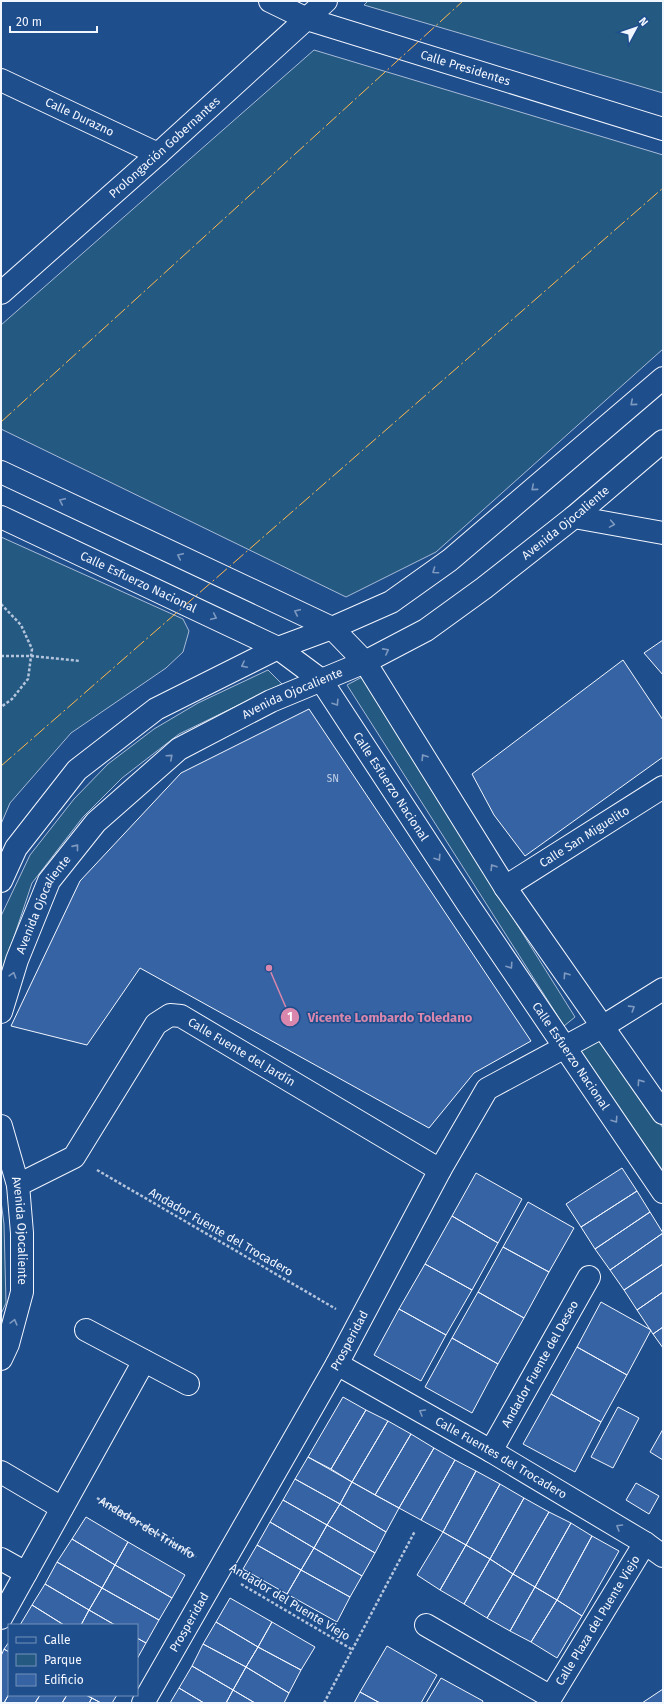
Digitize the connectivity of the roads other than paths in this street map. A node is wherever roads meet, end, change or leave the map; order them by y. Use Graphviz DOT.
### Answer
graph roads {
  1 [pos="270,1"];
  2 [pos="326,1"];
  3 [pos="307,19"];
  4 [pos="1,80"];
  5 [pos="663,128"];
  6 [pos="158,154"];
  7 [pos="4,286"];
  8 [pos="663,378"];
  9 [pos="663,441"];
  10 [pos="1,472"];
  11 [pos="1,517"];
  12 [pos="574,518"];
  13 [pos="663,533"];
  14 [pos="332,628"];
  15 [pos="278,648"];
  16 [pos="365,662"];
  17 [pos="320,680"];
  18 [pos="663,787"];
  19 [pos="1,881"];
  20 [pos="505,887"];
  21 [pos="663,989"];
  22 [pos="1,1012"];
  23 [pos="602,1027"];
  24 [pos="564,1046"];
  25 [pos="663,1114"];
  26 [pos="1,1126"];
  27 [pos="440,1170"];
  28 [pos="18,1185"];
  29 [pos="663,1192"];
  30 [pos="589,1277"];
  31 [pos="86,1330"];
  32 [pos="1,1359"];
  33 [pos="144,1361"];
  34 [pos="337,1364"];
  35 [pos="188,1384"];
  36 [pos="491,1451"];
  37 [pos="1,1472"];
  38 [pos="62,1508"];
  39 [pos="645,1543"];
  40 [pos="663,1556"];
  41 [pos="1,1559"];
  42 [pos="26,1573"];
  43 [pos="1,1618"];
  44 [pos="426,1625"];
  45 [pos="143,1703"];
  1 -- 3 [label="street, Calle Presidentes"];
  2 -- 3 [label="street, Prolongación Gobernantes"];
  3 -- 5 [label="street, Calle Presidentes"];
  3 -- 6 [label="street, Prolongación Gobernantes"];
  4 -- 6 [label="street, Calle Durazno"];
  6 -- 7 [label="street, Prolongación Gobernantes"];
  8 -- 14 [label="street, one-way"];
  9 -- 12 [label="street, Avenida Ojocaliente"];
  14 -- 10 [label="street, one-way"];
  11 -- 15 [label="street, Calle Esfuerzo Nacional, one-way"];
  12 -- 13 [label="street, one-way"];
  16 -- 12 [label="street, Avenida Ojocaliente, one-way"];
  14 -- 15 [label="street"];
  14 -- 16 [label="street"];
  15 -- 17 [label="street, Calle Esfuerzo Nacional"];
  15 -- 19 [label="street, one-way"];
  16 -- 17 [label="street, Avenida Ojocaliente"];
  20 -- 16 [label="street, one-way"];
  22 -- 17 [label="street, Avenida Ojocaliente, one-way"];
  17 -- 24 [label="street, Calle Esfuerzo Nacional, one-way"];
  18 -- 20 [label="street, Calle San Miguelito"];
  23 -- 20 [label="street, one-way"];
  23 -- 21 [label="street, Prosperidad, one-way"];
  23 -- 24 [label="street, Prosperidad"];
  25 -- 23 [label="street, one-way"];
  24 -- 27 [label="street, Prosperidad"];
  24 -- 29 [label="street, Calle Esfuerzo Nacional, one-way"];
  26 -- 28 [label="street, Avenida Ojocaliente"];
  27 -- 28 [label="street, Calle Fuente del Jardín"];
  27 -- 34 [label="street, Prosperidad"];
  32 -- 28 [label="street, Avenida Ojocaliente, one-way"];
  30 -- 36 [label="street, Andador Fuente del Deseo"];
  31 -- 33 [label="street"];
  33 -- 35 [label="street"];
  33 -- 38 [label="street"];
  36 -- 34 [label="street, Calle Fuentes del Trocadero, one-way"];
  34 -- 45 [label="street, Prosperidad"];
  39 -- 36 [label="street, Calle Fuentes del Trocadero, one-way"];
  37 -- 38 [label="street"];
  38 -- 42 [label="street"];
  39 -- 40 [label="street, Calle Fuentes del Trocadero"];
  39 -- 44 [label="street, Calle Plaza del Puente Viejo"];
  41 -- 42 [label="street"];
  42 -- 43 [label="street"];
}
